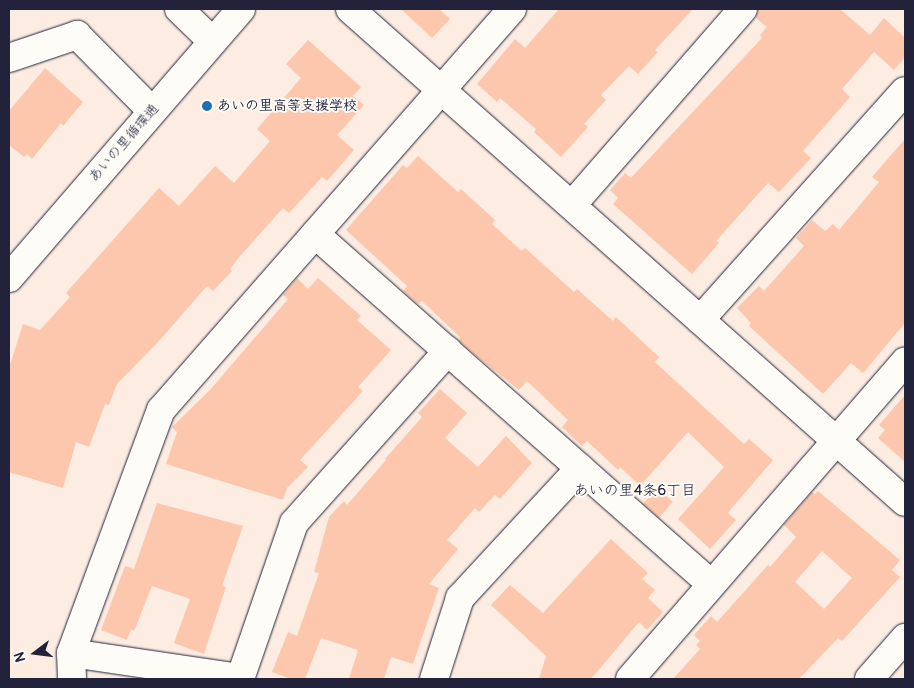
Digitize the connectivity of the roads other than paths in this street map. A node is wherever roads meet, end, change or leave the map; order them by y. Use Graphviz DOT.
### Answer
graph roads {
  1 [pos="180,9"];
  2 [pos="242,9"];
  3 [pos="350,9"];
  4 [pos="512,9"];
  5 [pos="743,9"];
  6 [pos="213,42"];
  7 [pos="9,58"];
  8 [pos="442,90"];
  9 [pos="905,91"];
  10 [pos="152,111"];
  11 [pos="572,205"];
  12 [pos="315,234"];
  13 [pos="9,278"];
  14 [pos="700,320"];
  15 [pos="448,351"];
  16 [pos="905,361"];
  17 [pos="836,440"];
  18 [pos="580,468"];
  19 [pos="905,502"];
  20 [pos="711,584"];
  21 [pos="905,638"];
  22 [pos="72,666"];
  23 [pos="240,679"];
  24 [pos="434,679"];
  25 [pos="630,679"];
  26 [pos="870,679"];
  1 -- 6 [label="street"];
  2 -- 6 [label="street, あいの里循環通"];
  3 -- 8 [label="street"];
  4 -- 8 [label="street"];
  5 -- 11 [label="street"];
  6 -- 10 [label="street, あいの里循環通"];
  7 -- 10 [label="street"];
  8 -- 11 [label="street"];
  8 -- 12 [label="street"];
  9 -- 14 [label="street"];
  10 -- 13 [label="street, あいの里循環通"];
  11 -- 14 [label="street"];
  12 -- 15 [label="street"];
  12 -- 22 [label="street"];
  14 -- 17 [label="street"];
  15 -- 18 [label="street"];
  15 -- 23 [label="street"];
  16 -- 17 [label="street"];
  17 -- 19 [label="street"];
  17 -- 20 [label="street"];
  18 -- 20 [label="street"];
  18 -- 24 [label="street"];
  20 -- 25 [label="street"];
  21 -- 26 [label="street"];
  22 -- 23 [label="street"];
}
